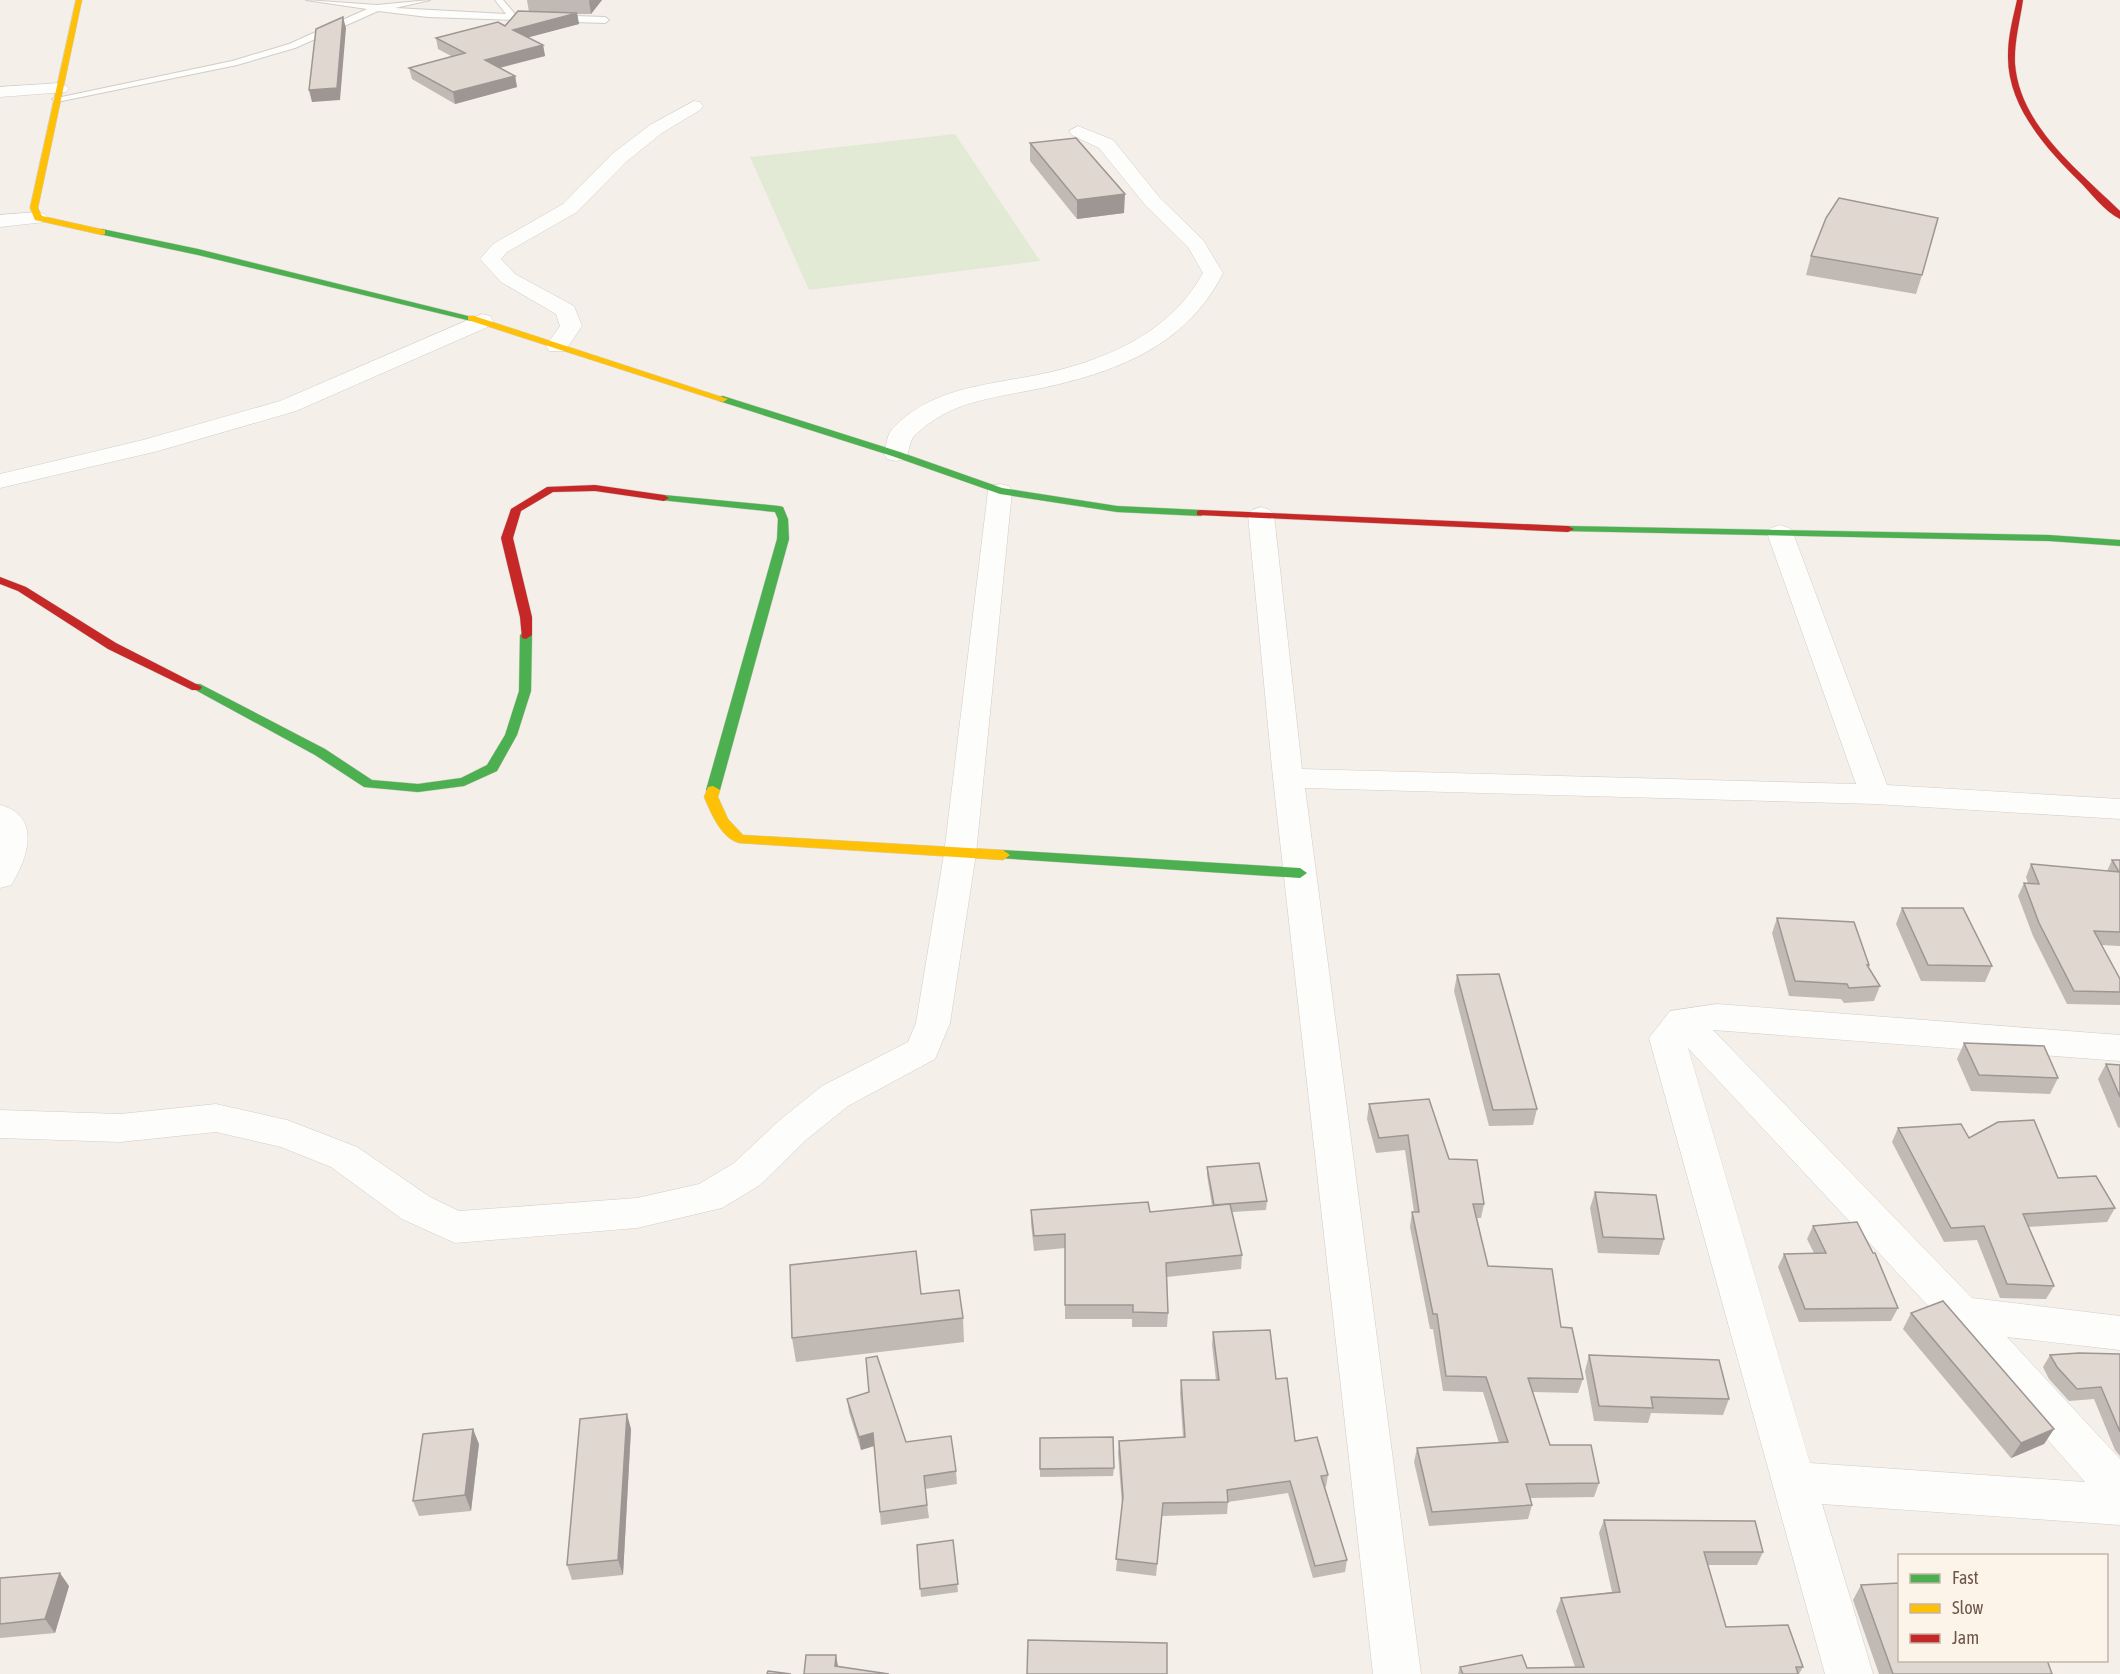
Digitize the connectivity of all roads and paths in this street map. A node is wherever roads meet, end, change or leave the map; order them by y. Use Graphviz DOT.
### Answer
graph roads {
  1 [pos="79,0"];
  2 [pos="310,0"];
  3 [pos="426,0"];
  4 [pos="499,0"];
  5 [pos="2020,0"];
  6 [pos="376,8"];
  7 [pos="513,18"];
  8 [pos="605,20"];
  9 [pos="0,92"];
  10 [pos="59,93"];
  11 [pos="694,106"];
  12 [pos="1078,131"];
  13 [pos="2120,216"];
  14 [pos="38,218"];
  15 [pos="0,221"];
  16 [pos="482,321"];
  17 [pos="557,346"];
  18 [pos="896,454"];
  19 [pos="0,481"];
  20 [pos="1000,491"];
  21 [pos="1261,515"];
  22 [pos="1780,533"];
  23 [pos="2120,543"];
  24 [pos="0,580"];
  25 [pos="1288,778"];
  26 [pos="1875,794"];
  27 [pos="2120,809"];
  28 [pos="0,815"];
  29 [pos="960,854"];
  30 [pos="1300,873"];
  31 [pos="0,877"];
  32 [pos="1682,1020"];
  33 [pos="2120,1048"];
  34 [pos="0,1124"];
  35 [pos="1961,1314"];
  36 [pos="2120,1333"];
  37 [pos="1794,1482"];
  38 [pos="2120,1490"];
  39 [pos="2120,1505"];
  40 [pos="1397,1674"];
  41 [pos="1849,1674"];
  1 -- 10 [label="street"];
  2 -- 6 [label="lane"];
  3 -- 6 [label="lane"];
  4 -- 7 [label="lane"];
  5 -- 13 [label="street"];
  6 -- 7 [label="lane"];
  6 -- 10 [label="lane"];
  7 -- 8 [label="lane"];
  9 -- 10 [label="street"];
  10 -- 14 [label="street"];
  11 -- 17 [label="street"];
  12 -- 18 [label="street"];
  14 -- 15 [label="street"];
  14 -- 16 [label="street"];
  16 -- 17 [label="street"];
  16 -- 19 [label="street"];
  17 -- 18 [label="street"];
  18 -- 20 [label="street"];
  20 -- 21 [label="street"];
  20 -- 29 [label="street"];
  21 -- 22 [label="street"];
  21 -- 25 [label="street"];
  22 -- 23 [label="street"];
  22 -- 26 [label="street"];
  24 -- 29 [label="street"];
  25 -- 26 [label="street"];
  25 -- 30 [label="street"];
  26 -- 27 [label="street"];
  28 -- 31 [label="street"];
  29 -- 30 [label="street"];
  29 -- 34 [label="street"];
  30 -- 40 [label="street"];
  32 -- 33 [label="street"];
  32 -- 35 [label="street"];
  32 -- 37 [label="street"];
  35 -- 36 [label="street"];
  35 -- 38 [label="street"];
  37 -- 39 [label="street"];
  37 -- 41 [label="street"];
}
